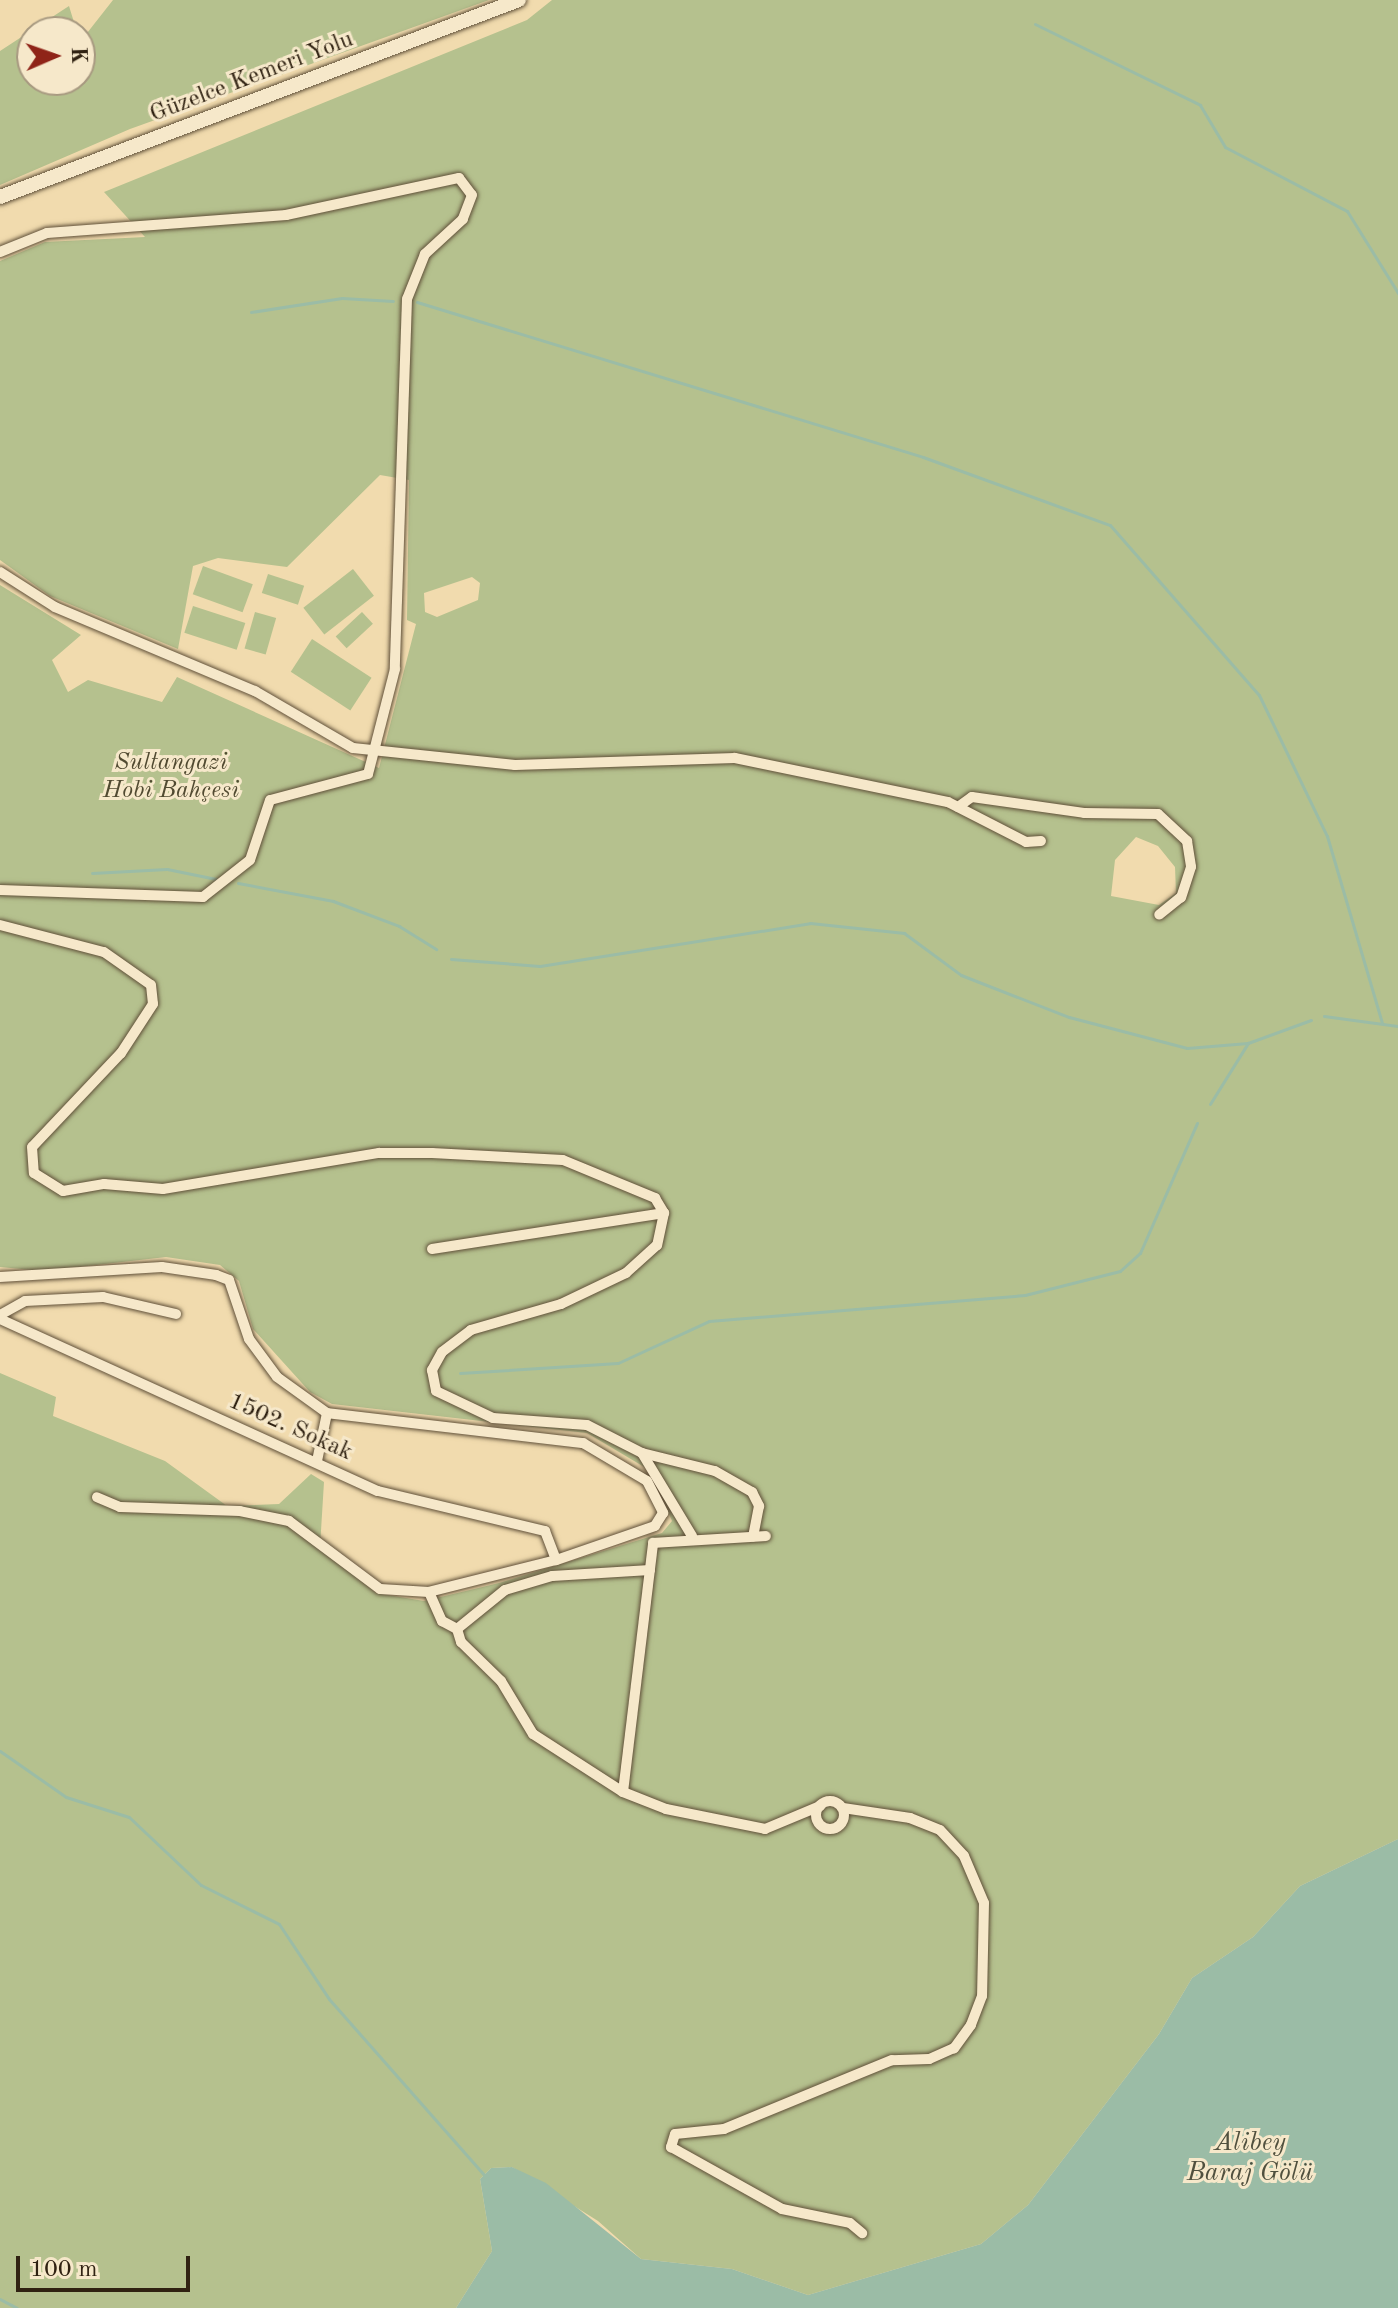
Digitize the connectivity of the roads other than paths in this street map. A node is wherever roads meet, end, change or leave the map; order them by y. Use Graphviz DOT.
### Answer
graph roads {
  1 [pos="519,0"];
  2 [pos="0,197"];
  3 [pos="0,252"];
  4 [pos="0,572"];
  5 [pos="377,753"];
  6 [pos="958,807"];
  7 [pos="1041,841"];
  8 [pos="0,890"];
  9 [pos="1159,915"];
  10 [pos="0,925"];
  11 [pos="664,1213"];
  12 [pos="432,1249"];
  13 [pos="0,1277"];
  14 [pos="39,1280"];
  15 [pos="25,1301"];
  16 [pos="176,1314"];
  17 [pos="0,1317"];
  18 [pos="327,1413"];
  19 [pos="642,1453"];
  20 [pos="317,1461"];
  21 [pos="97,1497"];
  22 [pos="692,1536"];
  23 [pos="753,1536"];
  24 [pos="766,1536"];
  25 [pos="556,1560"];
  26 [pos="650,1570"];
  27 [pos="429,1592"];
  28 [pos="457,1629"];
  29 [pos="623,1792"];
  30 [pos="820,1806"];
  31 [pos="843,1808"];
  32 [pos="862,2233"];
  1 -- 2 [label="main road, Güzelce Kemeri Yolu"];
  3 -- 5 [label="street"];
  4 -- 5 [label="street"];
  5 -- 6 [label="street"];
  5 -- 8 [label="street"];
  6 -- 7 [label="street"];
  6 -- 9 [label="street"];
  10 -- 11 [label="street"];
  11 -- 12 [label="street"];
  11 -- 19 [label="street"];
  13 -- 14 [label="street"];
  14 -- 15 [label="street"];
  14 -- 18 [label="street"];
  15 -- 16 [label="street"];
  15 -- 17 [label="street"];
  17 -- 20 [label="street, 1502. Sokak"];
  18 -- 20 [label="street"];
  18 -- 25 [label="street"];
  19 -- 22 [label="street"];
  19 -- 23 [label="street"];
  20 -- 25 [label="street, 1502. Sokak"];
  21 -- 27 [label="street"];
  22 -- 23 [label="street"];
  22 -- 26 [label="street"];
  23 -- 24 [label="street"];
  25 -- 27 [label="street"];
  26 -- 28 [label="street"];
  26 -- 29 [label="street"];
  27 -- 28 [label="street"];
  28 -- 29 [label="street"];
  29 -- 30 [label="street"];
  30 -- 31 [label="street"];
  30 -- 31 [label="street"];
  31 -- 32 [label="street"];
}
